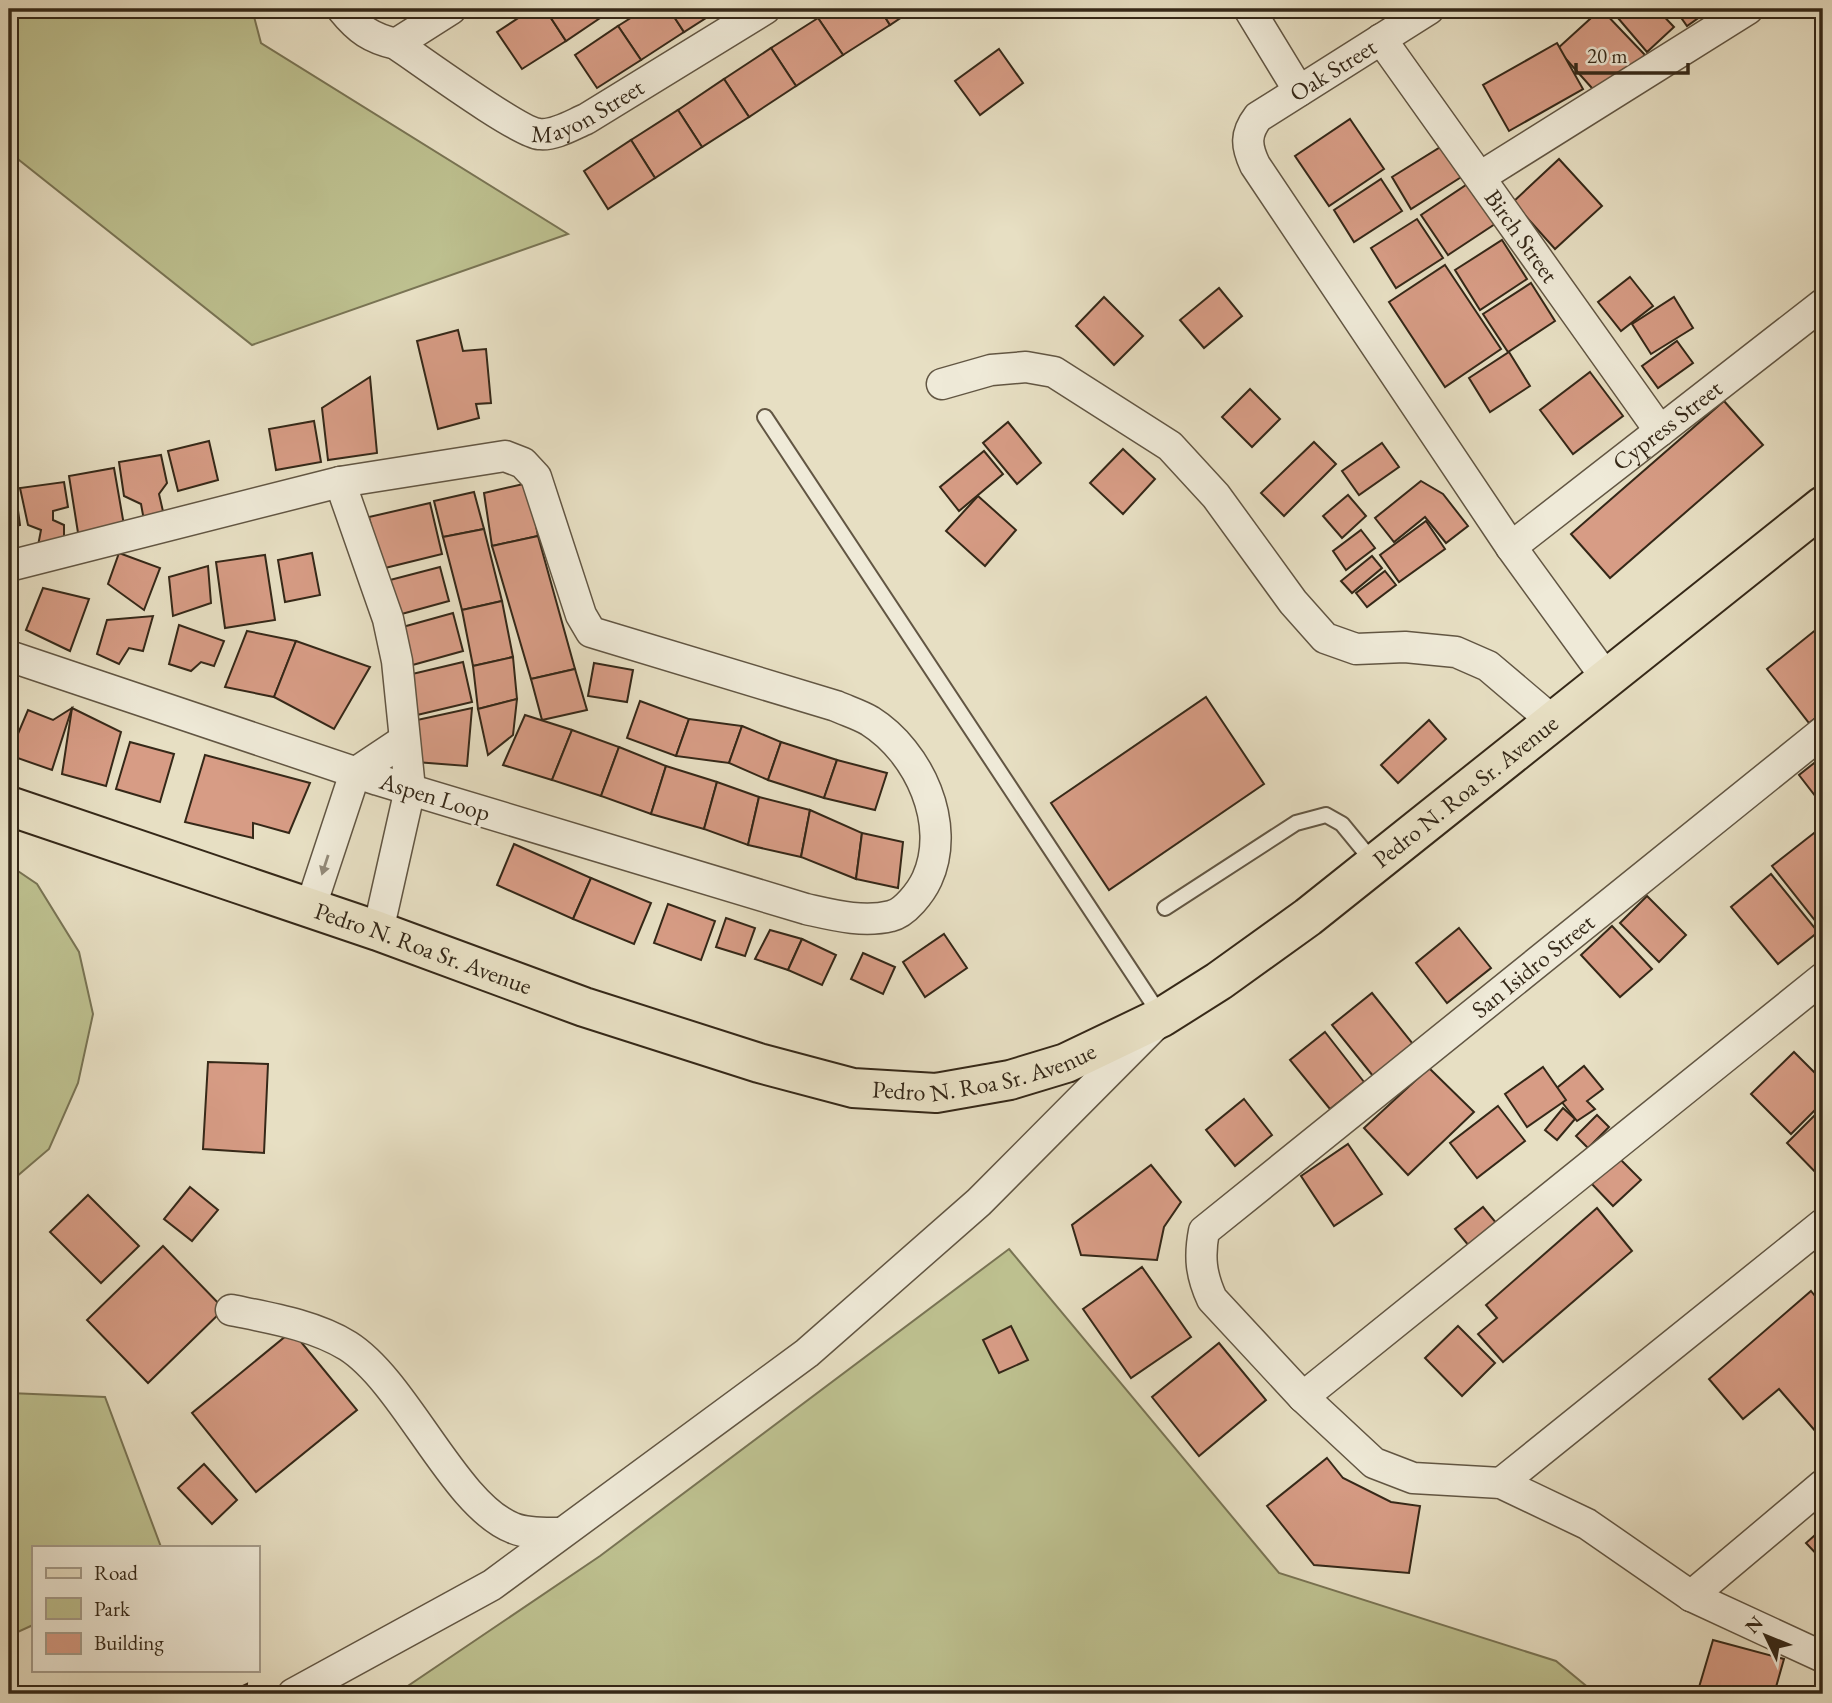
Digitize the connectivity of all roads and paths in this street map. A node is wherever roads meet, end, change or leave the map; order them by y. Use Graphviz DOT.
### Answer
graph roads {
  1 [pos="342,9"];
  2 [pos="451,9"];
  3 [pos="765,9"];
  4 [pos="1249,9"];
  5 [pos="1429,9"];
  6 [pos="1748,9"];
  7 [pos="1381,39"];
  8 [pos="396,44"];
  9 [pos="1299,91"];
  10 [pos="1480,177"];
  11 [pos="1823,304"];
  12 [pos="942,384"];
  13 [pos="765,418"];
  14 [pos="1660,432"];
  15 [pos="341,482"];
  16 [pos="1823,506"];
  17 [pos="1511,547"];
  18 [pos="9,566"];
  19 [pos="9,656"];
  20 [pos="1607,679"];
  21 [pos="1554,722"];
  22 [pos="1823,732"];
  23 [pos="404,741"];
  24 [pos="355,772"];
  25 [pos="410,789"];
  26 [pos="9,806"];
  27 [pos="1375,864"];
  28 [pos="1165,908"];
  29 [pos="310,909"];
  30 [pos="378,930"];
  31 [pos="1823,978"];
  32 [pos="1162,1017"];
  33 [pos="1823,1224"];
  34 [pos="231,1310"];
  35 [pos="1303,1397"];
  36 [pos="1501,1483"];
  37 [pos="1823,1485"];
  38 [pos="561,1533"];
  39 [pos="1691,1596"];
  40 [pos="1823,1657"];
  41 [pos="293,1694"];
  1 -- 8 [label="street, Mayon Street"];
  2 -- 8 [label="street"];
  3 -- 8 [label="street, Mayon Street"];
  4 -- 9 [label="street"];
  5 -- 7 [label="street, Oak Street"];
  6 -- 10 [label="street"];
  7 -- 9 [label="street, Oak Street"];
  7 -- 10 [label="street, Birch Street"];
  9 -- 17 [label="street, Oak Street"];
  10 -- 14 [label="street, Birch Street"];
  11 -- 14 [label="street, Cypress Street"];
  12 -- 21 [label="street"];
  13 -- 32 [label="lane"];
  14 -- 17 [label="street, Cypress Street"];
  15 -- 18 [label="street"];
  15 -- 23 [label="street"];
  15 -- 25 [label="street, Aspen Loop"];
  16 -- 20 [label="main road, Pedro N. Roa Sr. Avenue"];
  17 -- 20 [label="street"];
  19 -- 24 [label="street, Aspen Loop"];
  20 -- 21 [label="main road, Pedro N. Roa Sr. Avenue"];
  21 -- 27 [label="main road, Pedro N. Roa Sr. Avenue"];
  22 -- 35 [label="street, San Isidro Street"];
  23 -- 24 [label="street"];
  23 -- 25 [label="street"];
  24 -- 25 [label="street, Aspen Loop"];
  24 -- 29 [label="street, one-way"];
  25 -- 30 [label="street"];
  26 -- 29 [label="main road, Pedro N. Roa Sr. Avenue"];
  27 -- 28 [label="lane"];
  27 -- 32 [label="main road, Pedro N. Roa Sr. Avenue"];
  29 -- 30 [label="main road, Pedro N. Roa Sr. Avenue"];
  30 -- 32 [label="main road, Pedro N. Roa Sr. Avenue"];
  31 -- 35 [label="street"];
  32 -- 38 [label="street"];
  33 -- 36 [label="street"];
  34 -- 38 [label="street"];
  35 -- 36 [label="street, San Isidro Street"];
  36 -- 39 [label="street"];
  37 -- 39 [label="street"];
  38 -- 41 [label="street"];
  39 -- 40 [label="street"];
}
